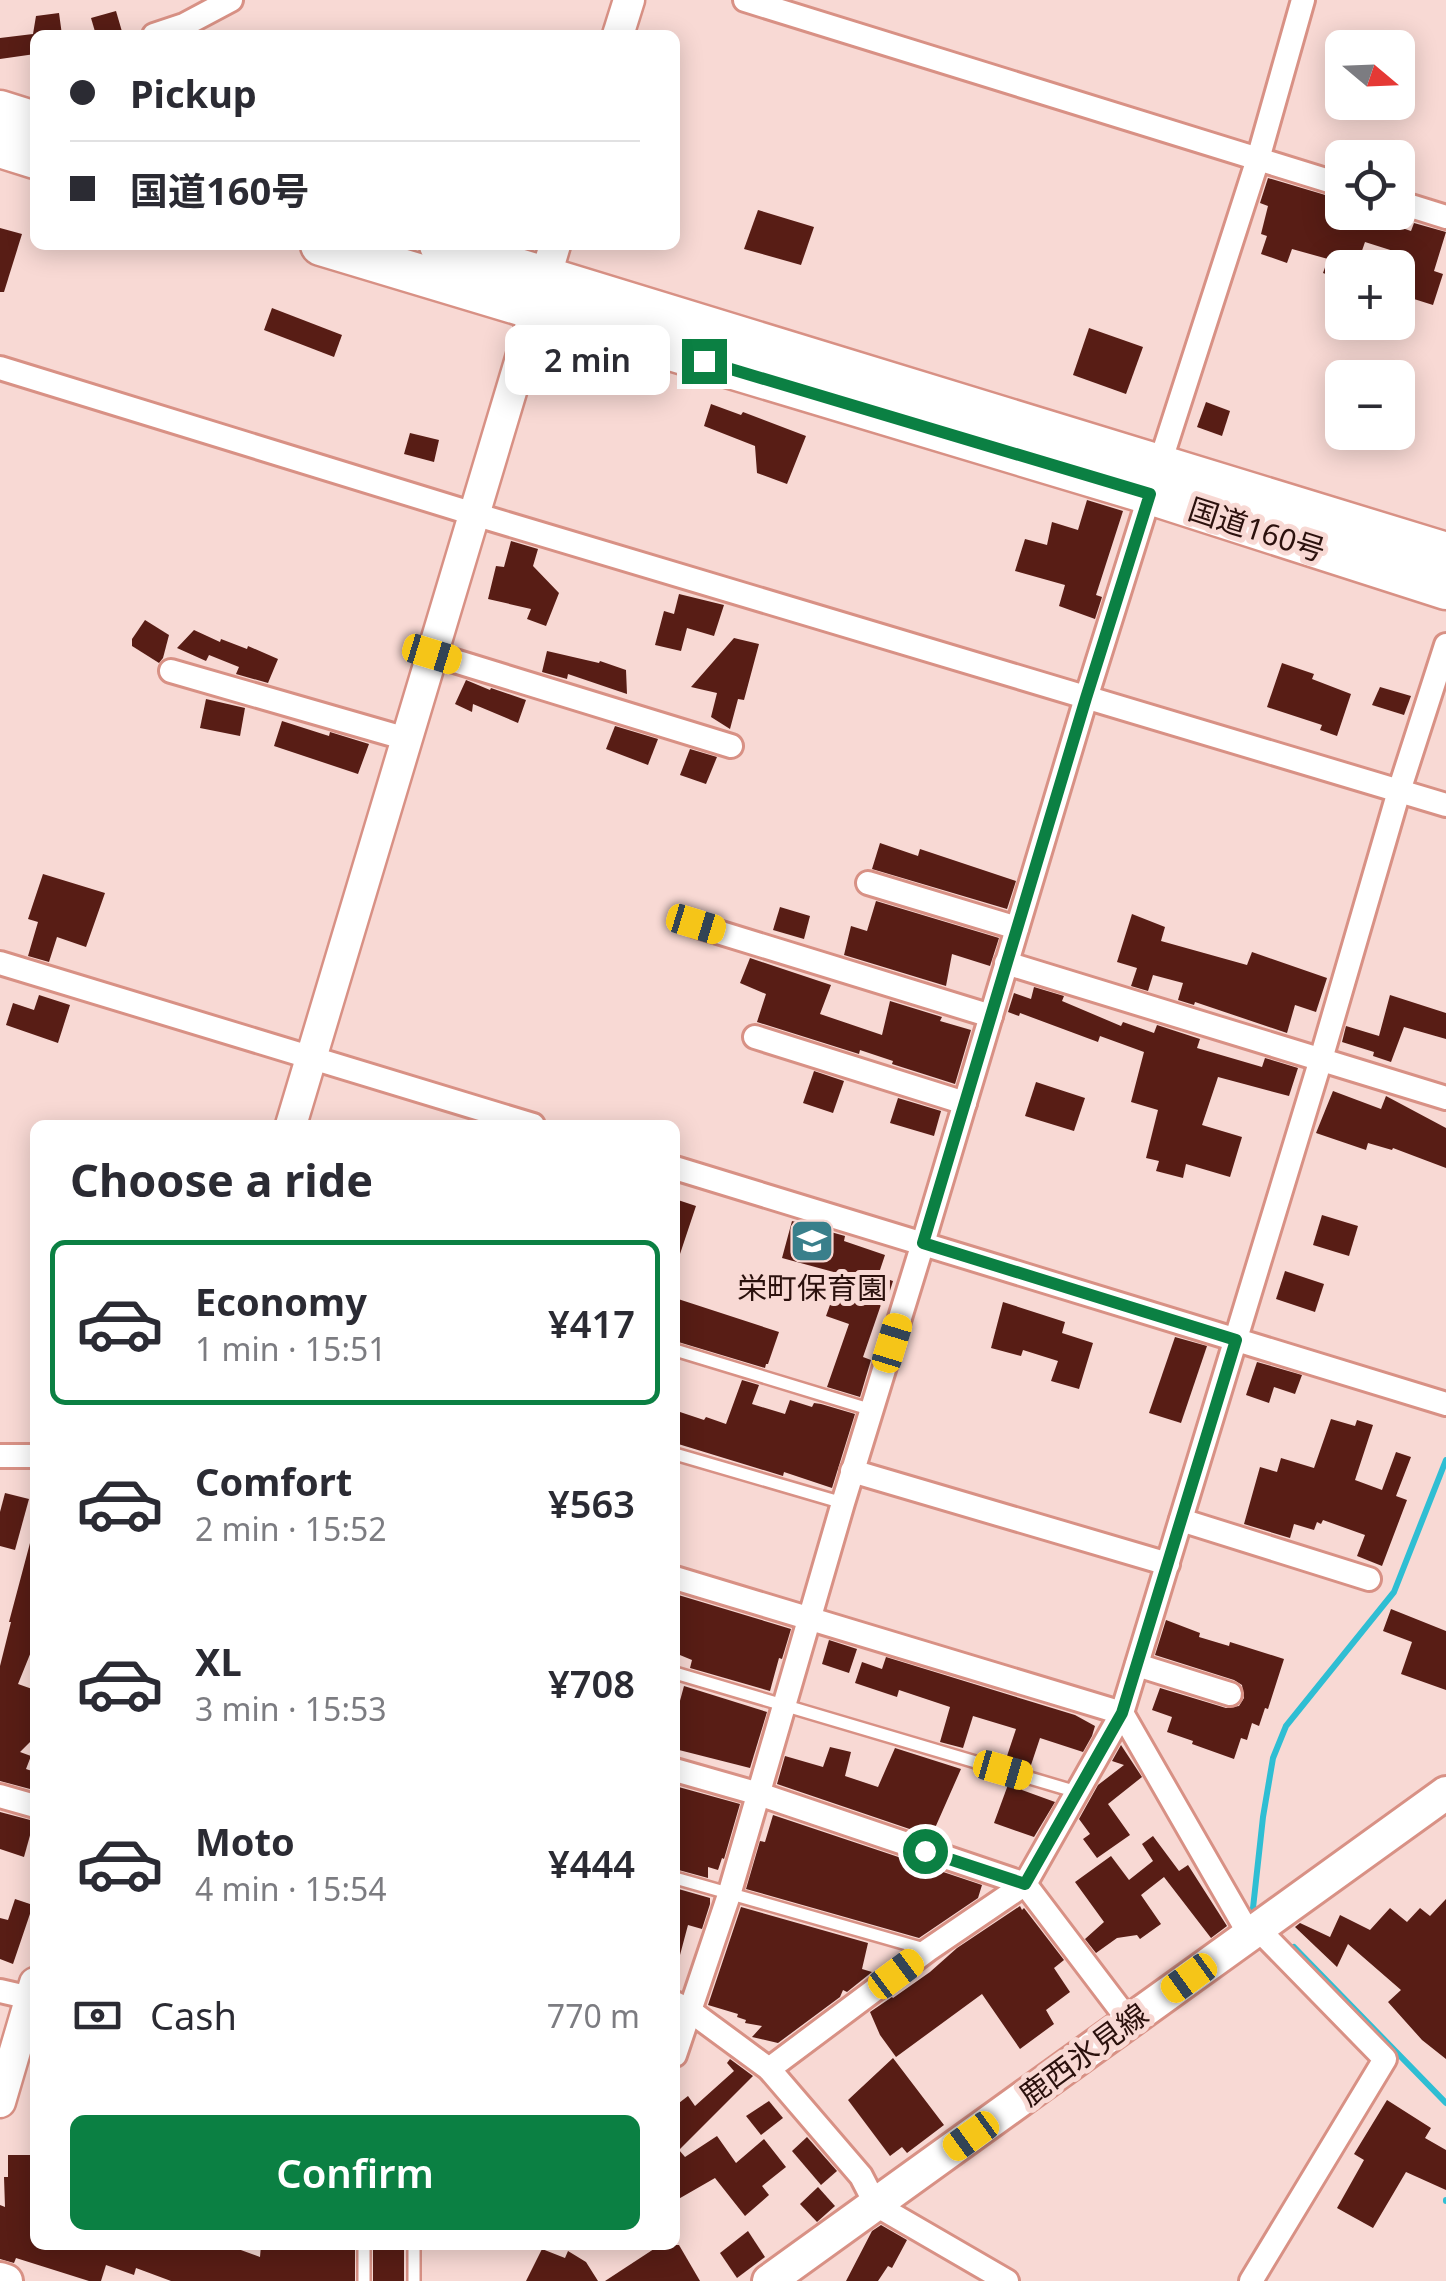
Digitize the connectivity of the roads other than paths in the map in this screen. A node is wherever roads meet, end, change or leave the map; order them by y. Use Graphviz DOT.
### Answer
graph roads {
  1 [pos="232,0"];
  2 [pos="628,0"];
  3 [pos="745,0"];
  4 [pos="1303,0"];
  5 [pos="169,30"];
  6 [pos="619,30"];
  7 [pos="0,111"];
  8 [pos="30,120"];
  9 [pos="0,147"];
  10 [pos="30,156"];
  11 [pos="1258,159"];
  12 [pos="1325,180"];
  13 [pos="1415,207"];
  14 [pos="1446,217"];
  15 [pos="356,250"];
  16 [pos="456,250"];
  17 [pos="545,278"];
  18 [pos="0,368"];
  19 [pos="1154,480"];
  20 [pos="474,514"];
  21 [pos="1446,553"];
  22 [pos="1446,589"];
  23 [pos="1446,645"];
  24 [pos="432,654"];
  25 [pos="170,672"];
  26 [pos="1086,698"];
  27 [pos="407,739"];
  28 [pos="731,746"];
  29 [pos="1399,791"];
  30 [pos="1446,806"];
  31 [pos="868,883"];
  32 [pos="696,924"];
  33 [pos="1017,928"];
  34 [pos="1006,962"];
  35 [pos="0,963"];
  36 [pos="991,1016"];
  37 [pos="755,1036"];
  38 [pos="311,1058"];
  39 [pos="1321,1059"];
  40 [pos="1446,1098"];
  41 [pos="965,1102"];
  42 [pos="292,1120"];
  43 [pos="517,1120"];
  44 [pos="680,1170"];
  45 [pos="923,1243"];
  46 [pos="1236,1340"];
  47 [pos="680,1352"];
  48 [pos="1446,1404"];
  49 [pos="872,1410"];
  50 [pos="680,1455"];
  51 [pos="0,1456"];
  52 [pos="30,1456"];
  53 [pos="852,1471"];
  54 [pos="843,1502"];
  55 [pos="1181,1520"];
  56 [pos="1168,1564"];
  57 [pos="1369,1578"];
  58 [pos="680,1579"];
  59 [pos="809,1618"];
  60 [pos="1137,1665"];
  61 [pos="680,1675"];
  62 [pos="1230,1694"];
  63 [pos="783,1705"];
  64 [pos="1122,1713"];
  65 [pos="680,1771"];
  66 [pos="1077,1792"];
  67 [pos="760,1794"];
  68 [pos="0,1796"];
  69 [pos="1442,1803"];
  70 [pos="30,1805"];
  71 [pos="680,1880"];
  72 [pos="1025,1884"];
  73 [pos="729,1895"];
  74 [pos="1253,1931"];
  75 [pos="928,1950"];
  76 [pos="0,1990"];
  77 [pos="30,1993"];
  78 [pos="30,2003"];
  79 [pos="682,2006"];
  80 [pos="1129,2021"];
  81 [pos="769,2069"];
  82 [pos="0,2102"];
  83 [pos="876,2206"];
  84 [pos="364,2250"];
  85 [pos="414,2250"];
  86 [pos="364,2281"];
  87 [pos="414,2281"];
  88 [pos="769,2281"];
  89 [pos="1007,2281"];
  90 [pos="1251,2281"];
  1 -- 5 [label="street"];
  2 -- 6 [label="street"];
  3 -- 11 [label="street"];
  4 -- 11 [label="street"];
  7 -- 8 [label="highway"];
  9 -- 10 [label="highway"];
  11 -- 12 [label="street"];
  11 -- 19 [label="street"];
  13 -- 14 [label="street"];
  15 -- 17 [label="highway, 国道160号"];
  16 -- 17 [label="highway, 国道160号"];
  17 -- 19 [label="highway, 国道160号"];
  17 -- 20 [label="street"];
  18 -- 20 [label="street"];
  19 -- 21 [label="highway, 国道160号"];
  19 -- 22 [label="highway, 国道160号"];
  19 -- 26 [label="street"];
  20 -- 24 [label="street"];
  20 -- 26 [label="street"];
  23 -- 29 [label="street"];
  24 -- 27 [label="street"];
  24 -- 28 [label="street"];
  25 -- 27 [label="street"];
  26 -- 29 [label="street"];
  26 -- 33 [label="street"];
  27 -- 38 [label="street"];
  29 -- 30 [label="street"];
  29 -- 39 [label="street"];
  31 -- 33 [label="street"];
  32 -- 36 [label="street"];
  33 -- 34 [label="street"];
  34 -- 36 [label="street"];
  34 -- 39 [label="street"];
  35 -- 38 [label="street"];
  36 -- 41 [label="street"];
  37 -- 41 [label="street"];
  38 -- 42 [label="street"];
  38 -- 43 [label="street"];
  39 -- 40 [label="street"];
  39 -- 46 [label="street"];
  41 -- 45 [label="street"];
  44 -- 45 [label="street"];
  45 -- 46 [label="street"];
  45 -- 49 [label="street"];
  46 -- 48 [label="street"];
  46 -- 55 [label="street"];
  47 -- 49 [label="lane"];
  49 -- 53 [label="street"];
  50 -- 54 [label="lane"];
  51 -- 52 [label="street"];
  53 -- 54 [label="street"];
  53 -- 56 [label="street"];
  54 -- 59 [label="street"];
  55 -- 56 [label="street"];
  55 -- 57 [label="street"];
  56 -- 60 [label="street"];
  58 -- 59 [label="street"];
  59 -- 63 [label="street"];
  59 -- 64 [label="street"];
  60 -- 62 [label="street"];
  60 -- 64 [label="street"];
  61 -- 63 [label="lane"];
  63 -- 66 [label="lane"];
  63 -- 67 [label="street"];
  64 -- 66 [label="street"];
  64 -- 74 [label="street"];
  65 -- 67 [label="street"];
  66 -- 72 [label="street"];
  67 -- 72 [label="street"];
  67 -- 73 [label="street"];
  68 -- 70 [label="street"];
  69 -- 74 [label="main road, 鹿西氷見線"];
  71 -- 73 [label="lane"];
  72 -- 75 [label="street"];
  72 -- 80 [label="street"];
  73 -- 75 [label="lane"];
  73 -- 79 [label="street"];
  74 -- 80 [label="main road, 鹿西氷見線"];
  74 -- 90 [label="street"];
  75 -- 81 [label="street"];
  76 -- 77 [label="street"];
  78 -- 82 [label="street"];
  79 -- 81 [label="street"];
  80 -- 83 [label="main road, 鹿西氷見線"];
  81 -- 83 [label="street"];
  83 -- 88 [label="main road, 鹿西氷見線"];
  83 -- 89 [label="street"];
  84 -- 86 [label="lane"];
  85 -- 87 [label="lane"];
}
